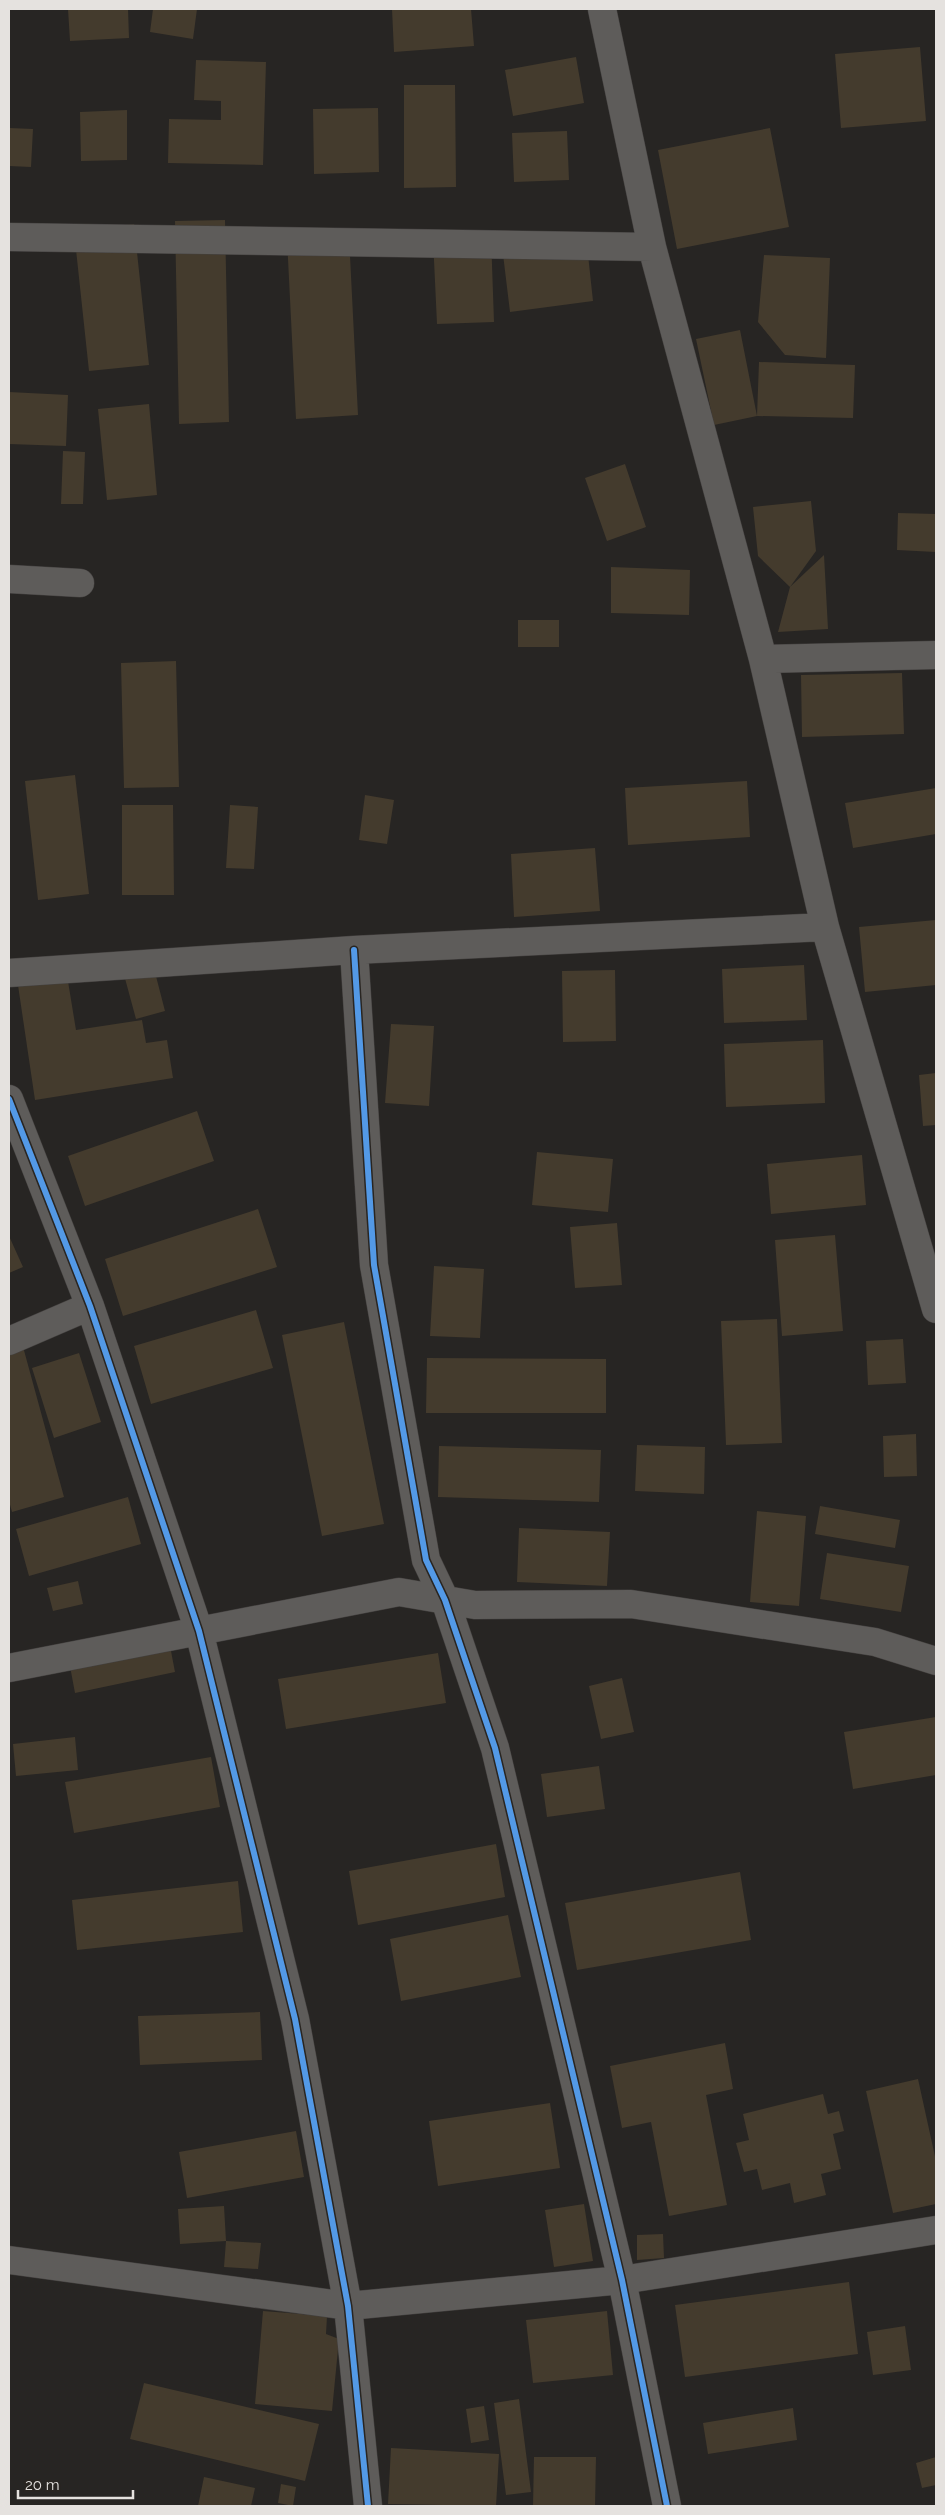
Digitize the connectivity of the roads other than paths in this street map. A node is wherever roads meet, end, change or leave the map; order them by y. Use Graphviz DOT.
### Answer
graph roads {
  1 [pos="602,9"];
  2 [pos="9,237"];
  3 [pos="652,247"];
  4 [pos="9,579"];
  5 [pos="80,583"];
  6 [pos="936,655"];
  7 [pos="763,659"];
  8 [pos="824,927"];
  9 [pos="354,950"];
  10 [pos="9,973"];
  11 [pos="9,1098"];
  12 [pos="90,1306"];
  13 [pos="936,1309"];
  14 [pos="9,1341"];
  15 [pos="445,1600"];
  16 [pos="199,1631"];
  17 [pos="936,1662"];
  18 [pos="9,1668"];
  19 [pos="936,2230"];
  20 [pos="9,2260"];
  21 [pos="622,2280"];
  22 [pos="348,2306"];
  23 [pos="368,2506"];
  24 [pos="668,2506"];
  1 -- 3 [label="street"];
  2 -- 3 [label="street"];
  3 -- 7 [label="street"];
  4 -- 5 [label="street"];
  6 -- 7 [label="street"];
  7 -- 8 [label="street"];
  8 -- 9 [label="street"];
  8 -- 13 [label="street"];
  9 -- 10 [label="street"];
  9 -- 15 [label="street"];
  11 -- 12 [label="street"];
  12 -- 14 [label="street"];
  12 -- 16 [label="street"];
  15 -- 16 [label="street"];
  15 -- 17 [label="street"];
  15 -- 21 [label="street"];
  16 -- 18 [label="street"];
  16 -- 22 [label="street"];
  19 -- 21 [label="street"];
  20 -- 22 [label="street"];
  21 -- 22 [label="street"];
  21 -- 24 [label="street"];
  22 -- 23 [label="street"];
}
